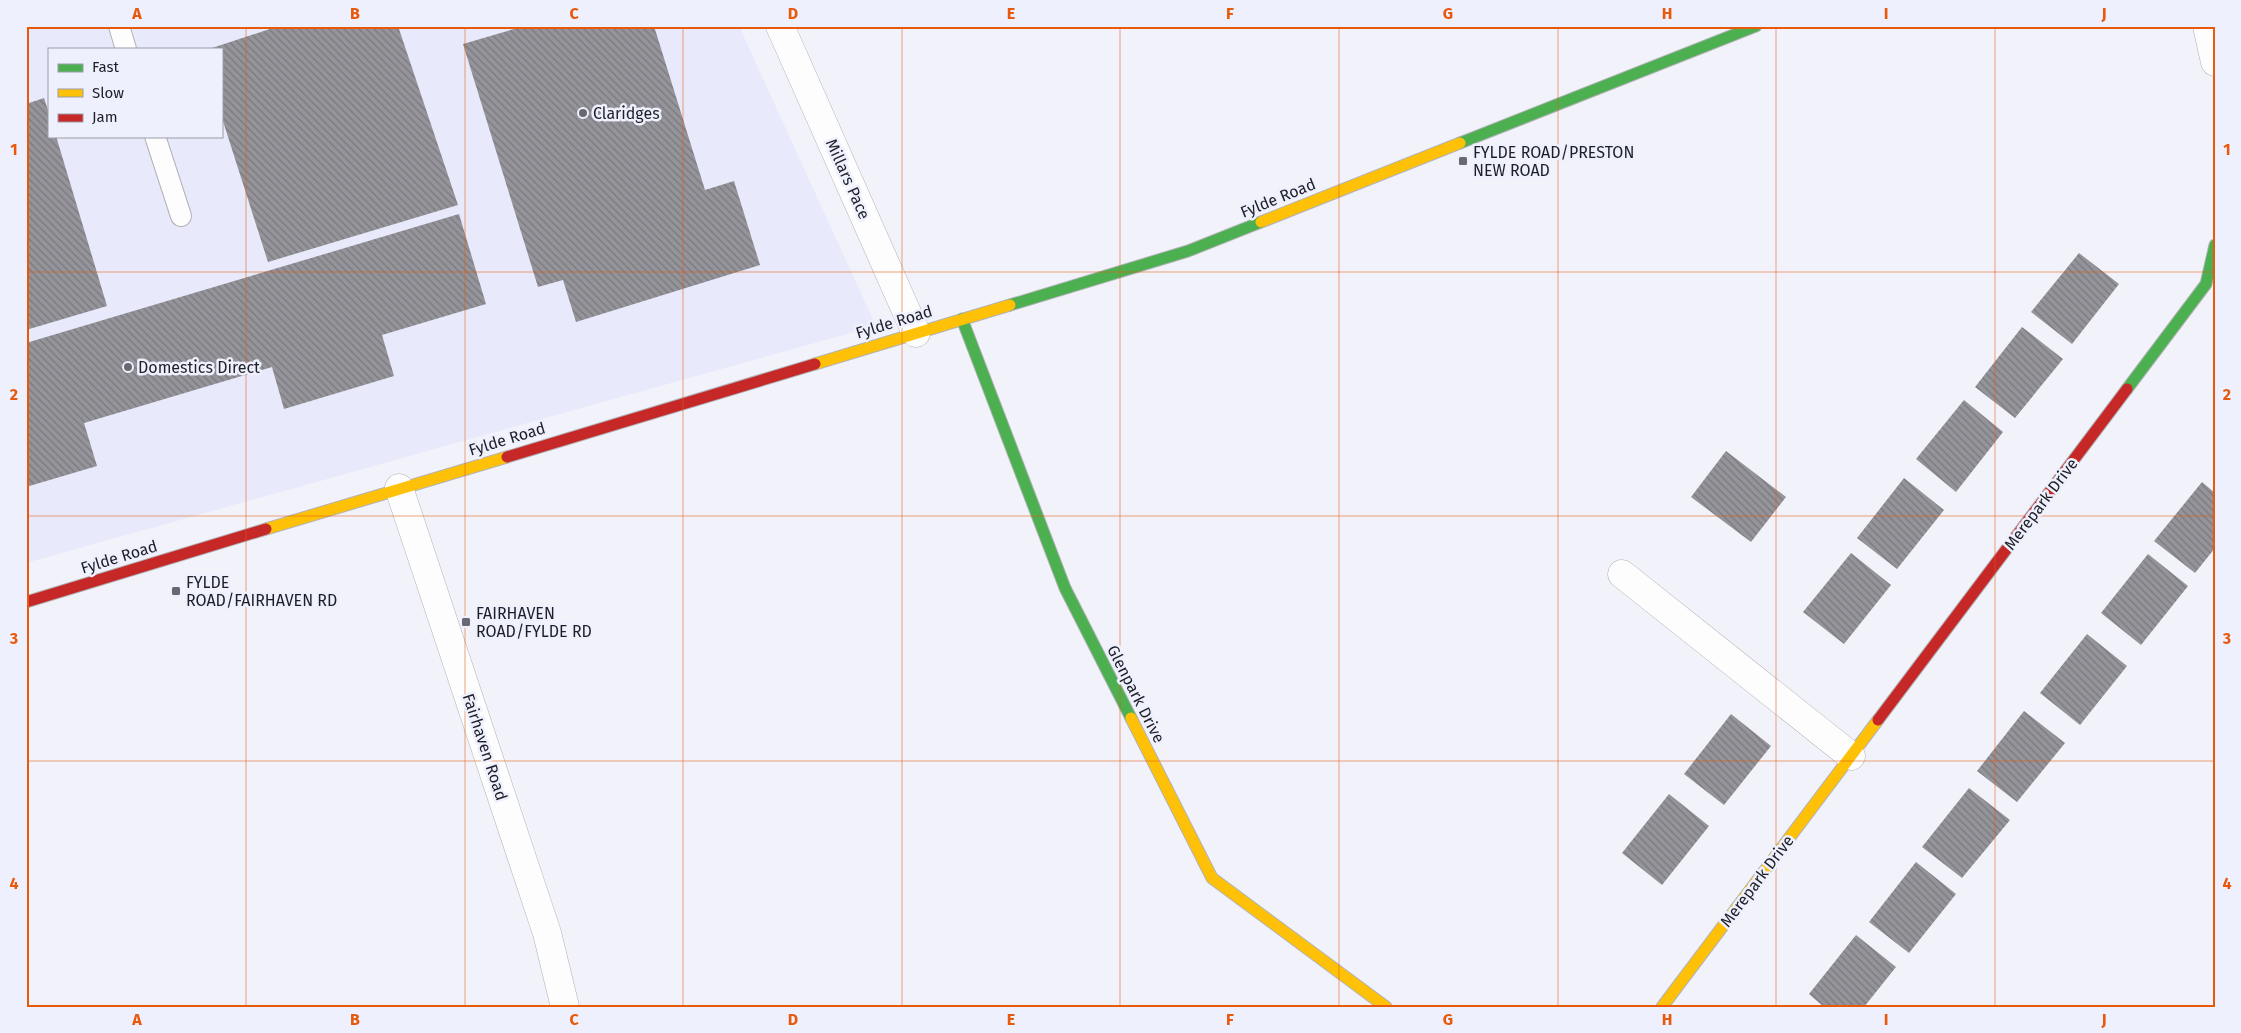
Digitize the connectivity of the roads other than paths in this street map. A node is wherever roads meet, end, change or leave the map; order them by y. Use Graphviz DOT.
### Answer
graph roads {
  1 [pos="119,26"];
  2 [pos="780,26"];
  3 [pos="1756,26"];
  4 [pos="2207,26"];
  5 [pos="126,48"];
  6 [pos="2215,62"];
  7 [pos="156,138"];
  8 [pos="181,216"];
  9 [pos="2215,245"];
  10 [pos="962,319"];
  11 [pos="916,333"];
  12 [pos="399,488"];
  13 [pos="1622,574"];
  14 [pos="26,602"];
  15 [pos="1852,756"];
  16 [pos="565,1007"];
  17 [pos="1386,1007"];
  18 [pos="1662,1007"];
  1 -- 5 [label="lane"];
  2 -- 11 [label="street, Millars Pace"];
  3 -- 10 [label="street, Fylde Road"];
  4 -- 6 [label="street"];
  7 -- 8 [label="lane"];
  9 -- 15 [label="street, Merepark Drive"];
  10 -- 11 [label="street, Fylde Road"];
  10 -- 17 [label="street, Glenpark Drive"];
  11 -- 12 [label="street, Fylde Road"];
  12 -- 14 [label="street, Fylde Road"];
  12 -- 16 [label="street, Fairhaven Road"];
  13 -- 15 [label="street"];
  15 -- 18 [label="street, Merepark Drive"];
}
